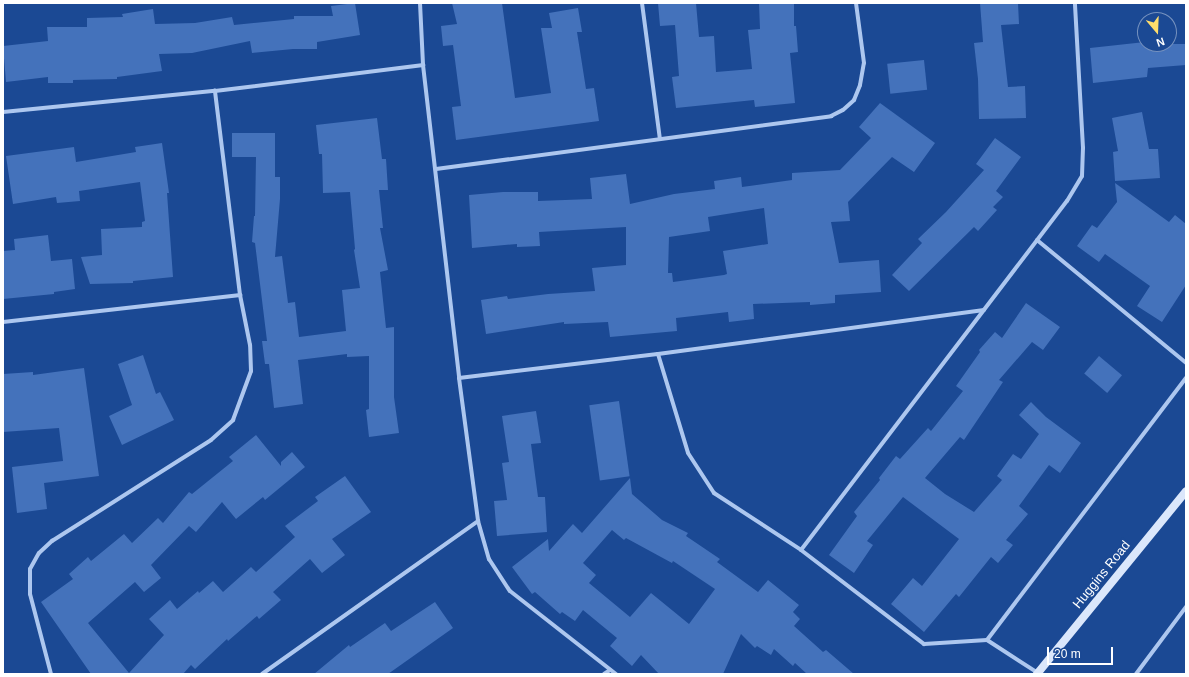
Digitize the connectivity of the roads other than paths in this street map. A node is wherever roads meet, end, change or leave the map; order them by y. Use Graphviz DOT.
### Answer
graph roads {
  1 [pos="420,3"];
  2 [pos="642,3"];
  3 [pos="856,3"];
  4 [pos="1075,3"];
  5 [pos="424,65"];
  6 [pos="215,90"];
  7 [pos="3,112"];
  8 [pos="660,139"];
  9 [pos="436,169"];
  10 [pos="1037,240"];
  11 [pos="240,295"];
  12 [pos="984,310"];
  13 [pos="3,322"];
  14 [pos="658,354"];
  15 [pos="1186,363"];
  16 [pos="459,378"];
  17 [pos="1186,378"];
  18 [pos="1186,491"];
  19 [pos="478,521"];
  20 [pos="801,550"];
  21 [pos="1186,607"];
  22 [pos="987,640"];
  23 [pos="610,670"];
  24 [pos="51,674"];
  25 [pos="262,674"];
  26 [pos="604,674"];
  27 [pos="616,674"];
  28 [pos="1038,674"];
  29 [pos="1136,674"];
  1 -- 5 [label="street"];
  2 -- 8 [label="street"];
  3 -- 8 [label="street"];
  4 -- 10 [label="street"];
  5 -- 6 [label="street"];
  5 -- 9 [label="street"];
  6 -- 7 [label="street"];
  6 -- 11 [label="street"];
  8 -- 9 [label="street"];
  9 -- 16 [label="street"];
  10 -- 12 [label="street"];
  10 -- 15 [label="street"];
  11 -- 13 [label="street"];
  11 -- 24 [label="street"];
  12 -- 14 [label="street"];
  12 -- 20 [label="street"];
  14 -- 16 [label="street"];
  14 -- 20 [label="street"];
  16 -- 19 [label="street"];
  17 -- 22 [label="street"];
  18 -- 28 [label="street, Huggins Road"];
  19 -- 23 [label="street"];
  19 -- 25 [label="street"];
  20 -- 22 [label="street"];
  21 -- 29 [label="street"];
  22 -- 28 [label="street"];
  23 -- 26 [label="street"];
  23 -- 27 [label="street"];
}
